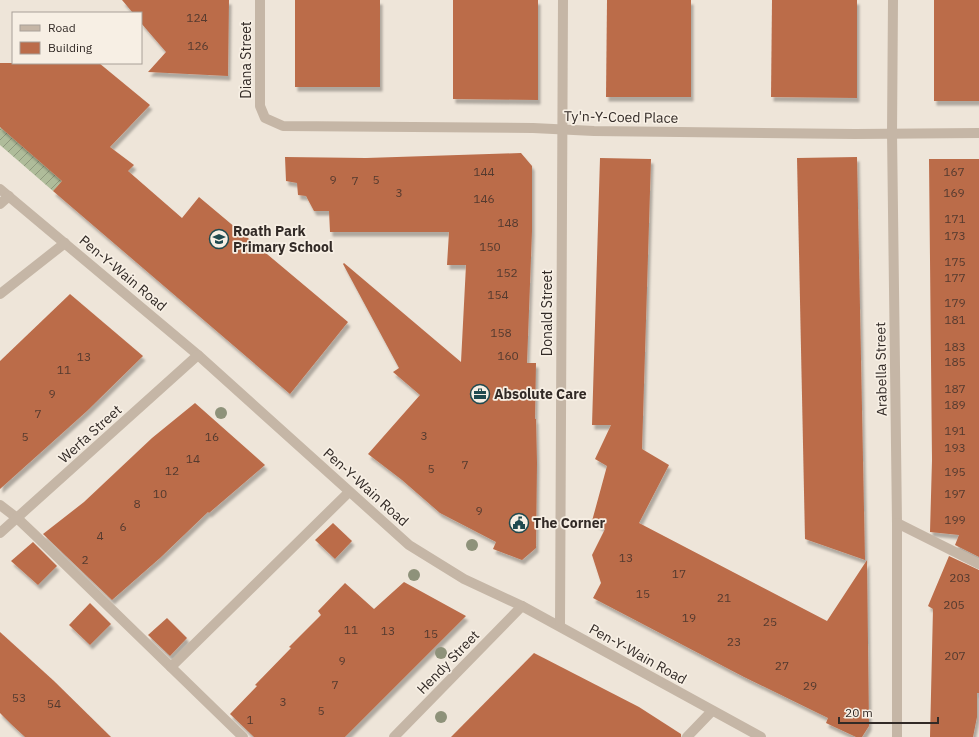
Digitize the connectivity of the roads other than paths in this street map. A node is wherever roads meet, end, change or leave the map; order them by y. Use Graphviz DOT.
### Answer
graph roads {
  1 [pos="260,0"];
  2 [pos="563,0"];
  3 [pos="893,0"];
  4 [pos="265,118"];
  5 [pos="562,130"];
  6 [pos="892,133"];
  7 [pos="979,133"];
  8 [pos="0,189"];
  9 [pos="9,196"];
  10 [pos="0,204"];
  11 [pos="65,243"];
  12 [pos="0,294"];
  13 [pos="198,355"];
  14 [pos="349,492"];
  15 [pos="0,505"];
  16 [pos="17,518"];
  17 [pos="897,523"];
  18 [pos="0,533"];
  19 [pos="979,564"];
  20 [pos="522,606"];
  21 [pos="560,626"];
  22 [pos="171,667"];
  23 [pos="712,711"];
  24 [pos="243,737"];
  25 [pos="394,737"];
  26 [pos="687,737"];
  27 [pos="761,737"];
  28 [pos="897,737"];
  1 -- 4 [label="street, Diana Street"];
  2 -- 5 [label="street, Donald Street"];
  3 -- 6 [label="street, Arabella Street"];
  4 -- 5 [label="street, Ty'n-Y-Coed Place"];
  5 -- 6 [label="street, Ty'n-Y-Coed Place"];
  5 -- 21 [label="street, Donald Street"];
  6 -- 7 [label="street, Ty'n-Y-Coed Place"];
  6 -- 17 [label="street, Arabella Street"];
  8 -- 9 [label="street, Pen-Y-Wain Road"];
  9 -- 10 [label="street"];
  9 -- 11 [label="street, Pen-Y-Wain Road"];
  11 -- 12 [label="street"];
  11 -- 13 [label="street, Pen-Y-Wain Road"];
  13 -- 14 [label="street, Pen-Y-Wain Road"];
  13 -- 16 [label="street, Werfa Street"];
  14 -- 20 [label="street, Pen-Y-Wain Road"];
  14 -- 22 [label="street"];
  15 -- 16 [label="street"];
  16 -- 18 [label="street, Werfa Street"];
  16 -- 22 [label="street"];
  17 -- 19 [label="street"];
  17 -- 28 [label="street, Arabella Street"];
  20 -- 21 [label="street, Pen-Y-Wain Road"];
  20 -- 25 [label="street, Hendy Street"];
  21 -- 23 [label="street, Pen-Y-Wain Road"];
  22 -- 24 [label="street"];
  23 -- 26 [label="street"];
  23 -- 27 [label="street, Pen-Y-Wain Road"];
}
